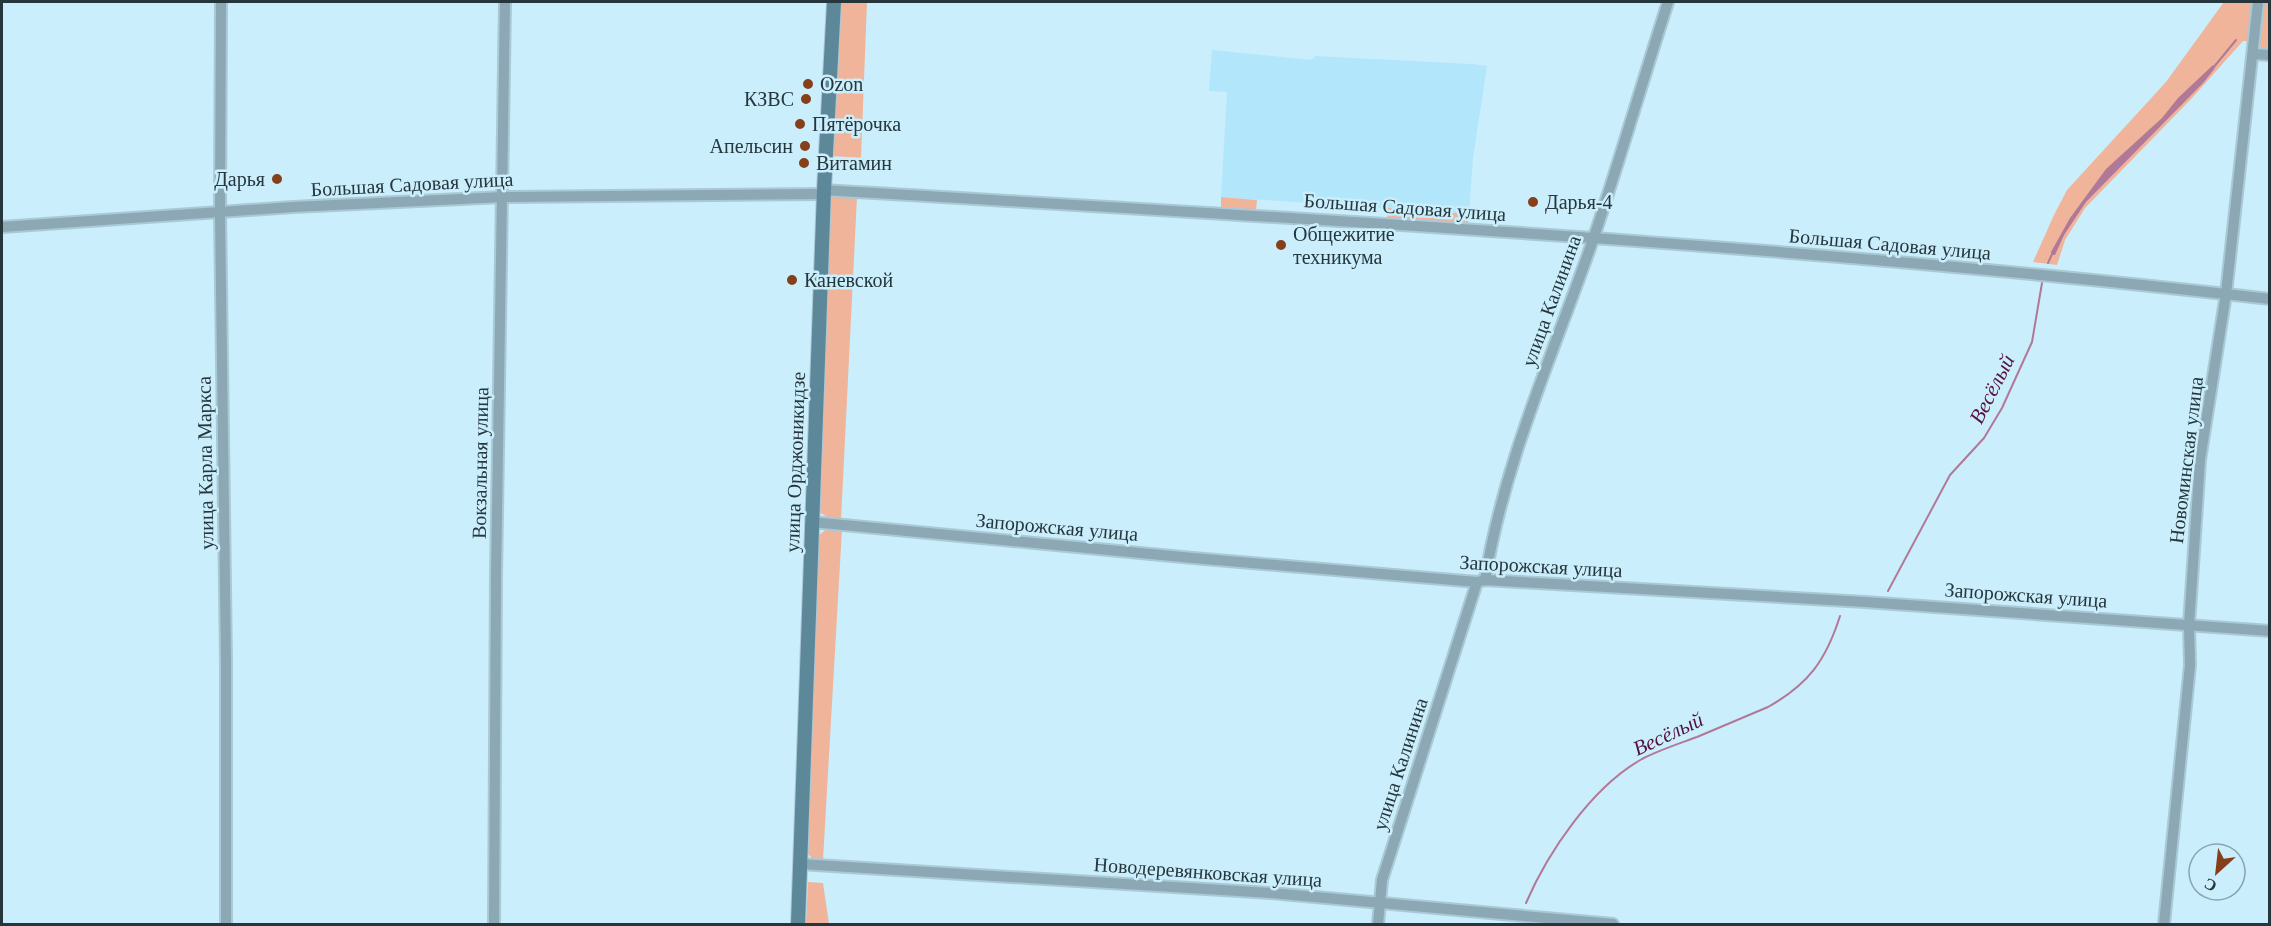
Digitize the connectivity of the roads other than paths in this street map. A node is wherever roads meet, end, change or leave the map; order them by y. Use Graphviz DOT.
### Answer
graph roads {
  1 [pos="221,2"];
  2 [pos="505,2"];
  3 [pos="834,2"];
  4 [pos="1668,2"];
  5 [pos="2258,2"];
  6 [pos="2253,54"];
  7 [pos="2270,55"];
  8 [pos="824,192"];
  9 [pos="503,197"];
  10 [pos="220,213"];
  11 [pos="2,227"];
  12 [pos="1593,237"];
  13 [pos="2226,294"];
  14 [pos="2270,299"];
  15 [pos="812,522"];
  16 [pos="1481,581"];
  17 [pos="2189,625"];
  18 [pos="2270,631"];
  19 [pos="800,864"];
  20 [pos="1380,903"];
  21 [pos="226,924"];
  22 [pos="494,924"];
  23 [pos="798,924"];
  24 [pos="1378,924"];
  25 [pos="1613,924"];
  26 [pos="2164,924"];
  1 -- 10 [label="street, улица Карла Маркса"];
  2 -- 9 [label="street, Вокзальная улица"];
  3 -- 8 [label="main road, улица Орджоникидзе"];
  4 -- 12 [label="street, улица Калинина"];
  5 -- 6 [label="street, Новоминская улица"];
  6 -- 7 [label="street"];
  6 -- 13 [label="street, Новоминская улица"];
  8 -- 9 [label="street, Большая Садовая улица"];
  8 -- 12 [label="street, Большая Садовая улица"];
  8 -- 15 [label="main road, улица Орджоникидзе"];
  9 -- 10 [label="street, Большая Садовая улица"];
  9 -- 22 [label="street, Вокзальная улица"];
  10 -- 11 [label="street, Большая Садовая улица"];
  10 -- 21 [label="street, улица Карла Маркса"];
  12 -- 13 [label="street, Большая Садовая улица"];
  12 -- 16 [label="street, улица Калинина"];
  13 -- 14 [label="street, Большая Садовая улица"];
  13 -- 17 [label="street, Новоминская улица"];
  15 -- 16 [label="street, Запорожская улица"];
  15 -- 19 [label="main road, улица Орджоникидзе"];
  16 -- 17 [label="street, Запорожская улица"];
  16 -- 20 [label="street, улица Калинина"];
  17 -- 18 [label="street, Запорожская улица"];
  17 -- 26 [label="street, Новоминская улица"];
  19 -- 20 [label="street, Новодеревянковская улица"];
  19 -- 23 [label="main road, улица Орджоникидзе"];
  20 -- 24 [label="street, улица Калинина"];
  20 -- 25 [label="street, Новодеревянковская улица"];
}
